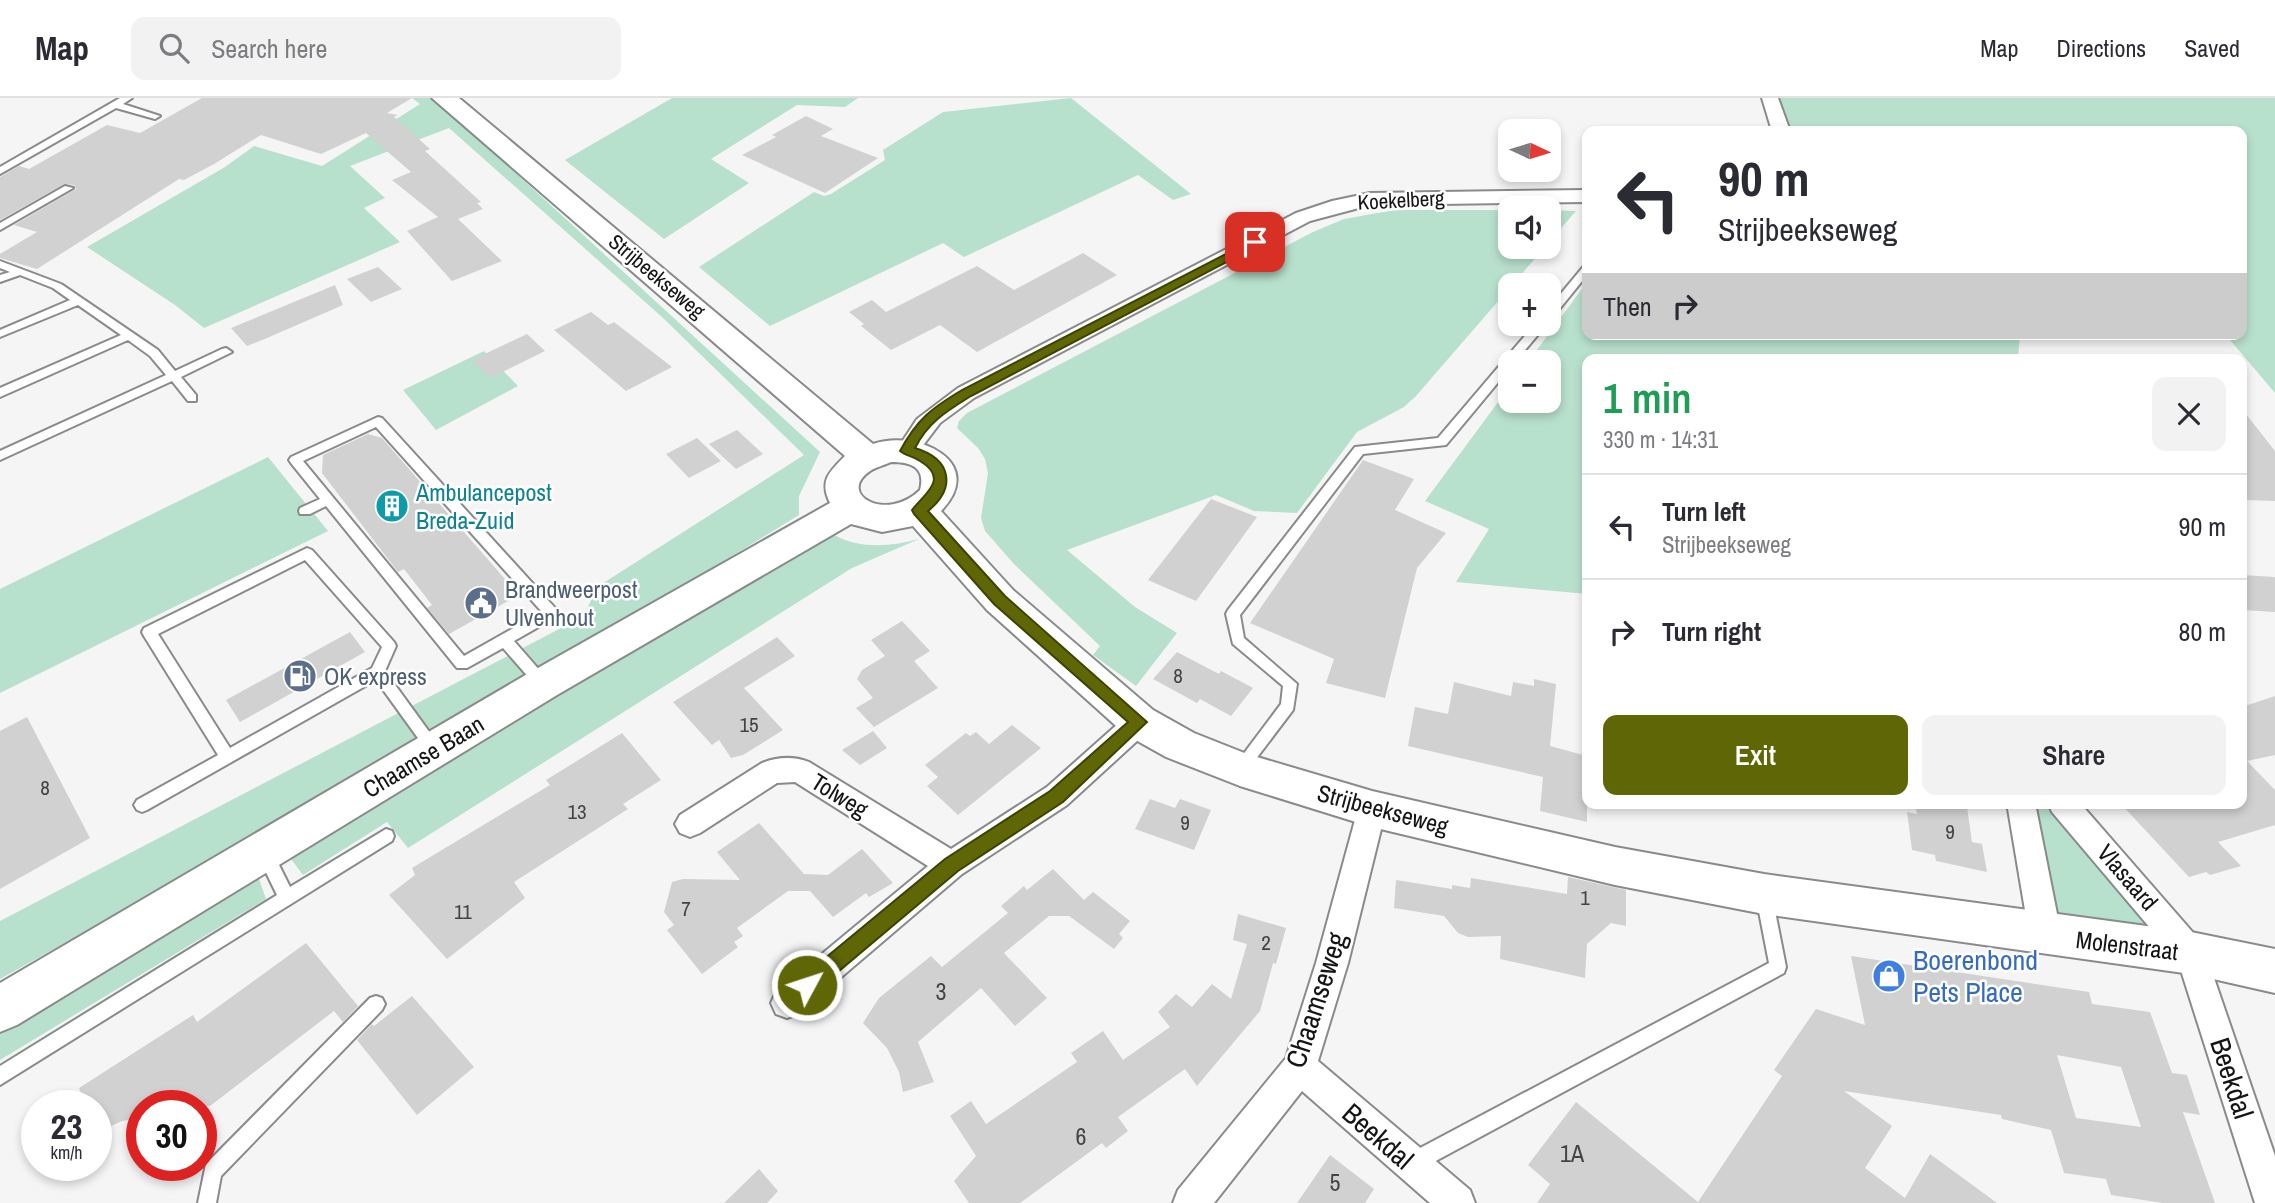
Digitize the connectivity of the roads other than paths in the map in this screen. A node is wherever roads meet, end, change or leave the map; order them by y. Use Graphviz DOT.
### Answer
graph roads {
  1 [pos="127,98"];
  2 [pos="444,98"];
  3 [pos="1770,98"];
  4 [pos="116,105"];
  5 [pos="156,116"];
  6 [pos="1779,126"];
  7 [pos="0,171"];
  8 [pos="68,188"];
  9 [pos="1582,196"];
  10 [pos="0,227"];
  11 [pos="0,264"];
  12 [pos="19,272"];
  13 [pos="1582,275"];
  14 [pos="0,279"];
  15 [pos="1561,300"];
  16 [pos="78,301"];
  17 [pos="0,334"];
  18 [pos="128,335"];
  19 [pos="1531,336"];
  20 [pos="226,352"];
  21 [pos="174,376"];
  22 [pos="0,393"];
  23 [pos="192,398"];
  24 [pos="907,451"];
  25 [pos="0,456"];
  26 [pos="866,456"];
  27 [pos="328,500"];
  28 [pos="850,508"];
  29 [pos="919,510"];
  30 [pos="305,511"];
  31 [pos="505,640"];
  32 [pos="378,672"];
  33 [pos="543,684"];
  34 [pos="1139,722"];
  35 [pos="434,749"];
  36 [pos="228,757"];
  37 [pos="1240,769"];
  38 [pos="142,805"];
  39 [pos="1372,809"];
  40 [pos="2022,809"];
  41 [pos="2067,809"];
  42 [pos="690,824"];
  43 [pos="386,836"];
  44 [pos="263,850"];
  45 [pos="951,865"];
  46 [pos="1764,894"];
  47 [pos="287,898"];
  48 [pos="1937,920"];
  49 [pos="2045,934"];
  50 [pos="2191,953"];
  51 [pos="2275,971"];
  52 [pos="786,1003"];
  53 [pos="376,1004"];
  54 [pos="0,1009"];
  55 [pos="1300,1067"];
  56 [pos="0,1076"];
  57 [pos="1411,1164"];
  58 [pos="207,1203"];
  59 [pos="1191,1203"];
  60 [pos="1457,1203"];
  61 [pos="2273,1203"];
  1 -- 4 [label="lane"];
  2 -- 26 [label="main road, Strijbeekseweg"];
  3 -- 6 [label="street"];
  4 -- 5 [label="lane"];
  4 -- 7 [label="lane"];
  8 -- 10 [label="lane"];
  9 -- 24 [label="street, Koekelberg"];
  11 -- 12 [label="lane"];
  12 -- 14 [label="lane"];
  12 -- 16 [label="lane"];
  13 -- 15 [label="lane"];
  16 -- 17 [label="lane"];
  16 -- 18 [label="lane"];
  18 -- 21 [label="lane"];
  18 -- 22 [label="lane"];
  19 -- 37 [label="lane"];
  20 -- 21 [label="lane"];
  21 -- 23 [label="lane"];
  21 -- 25 [label="lane"];
  24 -- 26 [label="main road"];
  24 -- 29 [label="main road"];
  26 -- 28 [label="main road"];
  27 -- 30 [label="lane"];
  27 -- 31 [label="lane"];
  27 -- 31 [label="lane"];
  28 -- 29 [label="main road"];
  28 -- 33 [label="main road, Chaamse Baan"];
  29 -- 34 [label="main road, Strijbeekseweg"];
  31 -- 33 [label="lane"];
  32 -- 35 [label="lane"];
  32 -- 36 [label="lane"];
  32 -- 36 [label="lane"];
  33 -- 35 [label="main road, Chaamse Baan"];
  34 -- 37 [label="main road, Strijbeekseweg"];
  34 -- 45 [label="street"];
  35 -- 44 [label="main road, Chaamse Baan"];
  36 -- 38 [label="lane"];
  37 -- 39 [label="main road, Strijbeekseweg"];
  39 -- 46 [label="main road, Strijbeekseweg"];
  39 -- 55 [label="street, Chaamseweg"];
  40 -- 49 [label="street"];
  41 -- 50 [label="street, Vlasaard"];
  42 -- 45 [label="street, Tolweg"];
  43 -- 47 [label="lane"];
  44 -- 47 [label="lane"];
  44 -- 54 [label="main road, Chaamse Baan"];
  45 -- 52 [label="street"];
  46 -- 48 [label="main road, Strijbeekseweg"];
  46 -- 57 [label="lane"];
  47 -- 56 [label="lane"];
  48 -- 49 [label="main road, Molenstraat"];
  49 -- 50 [label="main road, Molenstraat"];
  50 -- 51 [label="main road, Molenstraat"];
  50 -- 61 [label="street, Beekdal"];
  53 -- 58 [label="lane"];
  55 -- 57 [label="street, Beekdal"];
  55 -- 59 [label="street, Chaamseweg"];
  57 -- 60 [label="street, Beekdal"];
}
